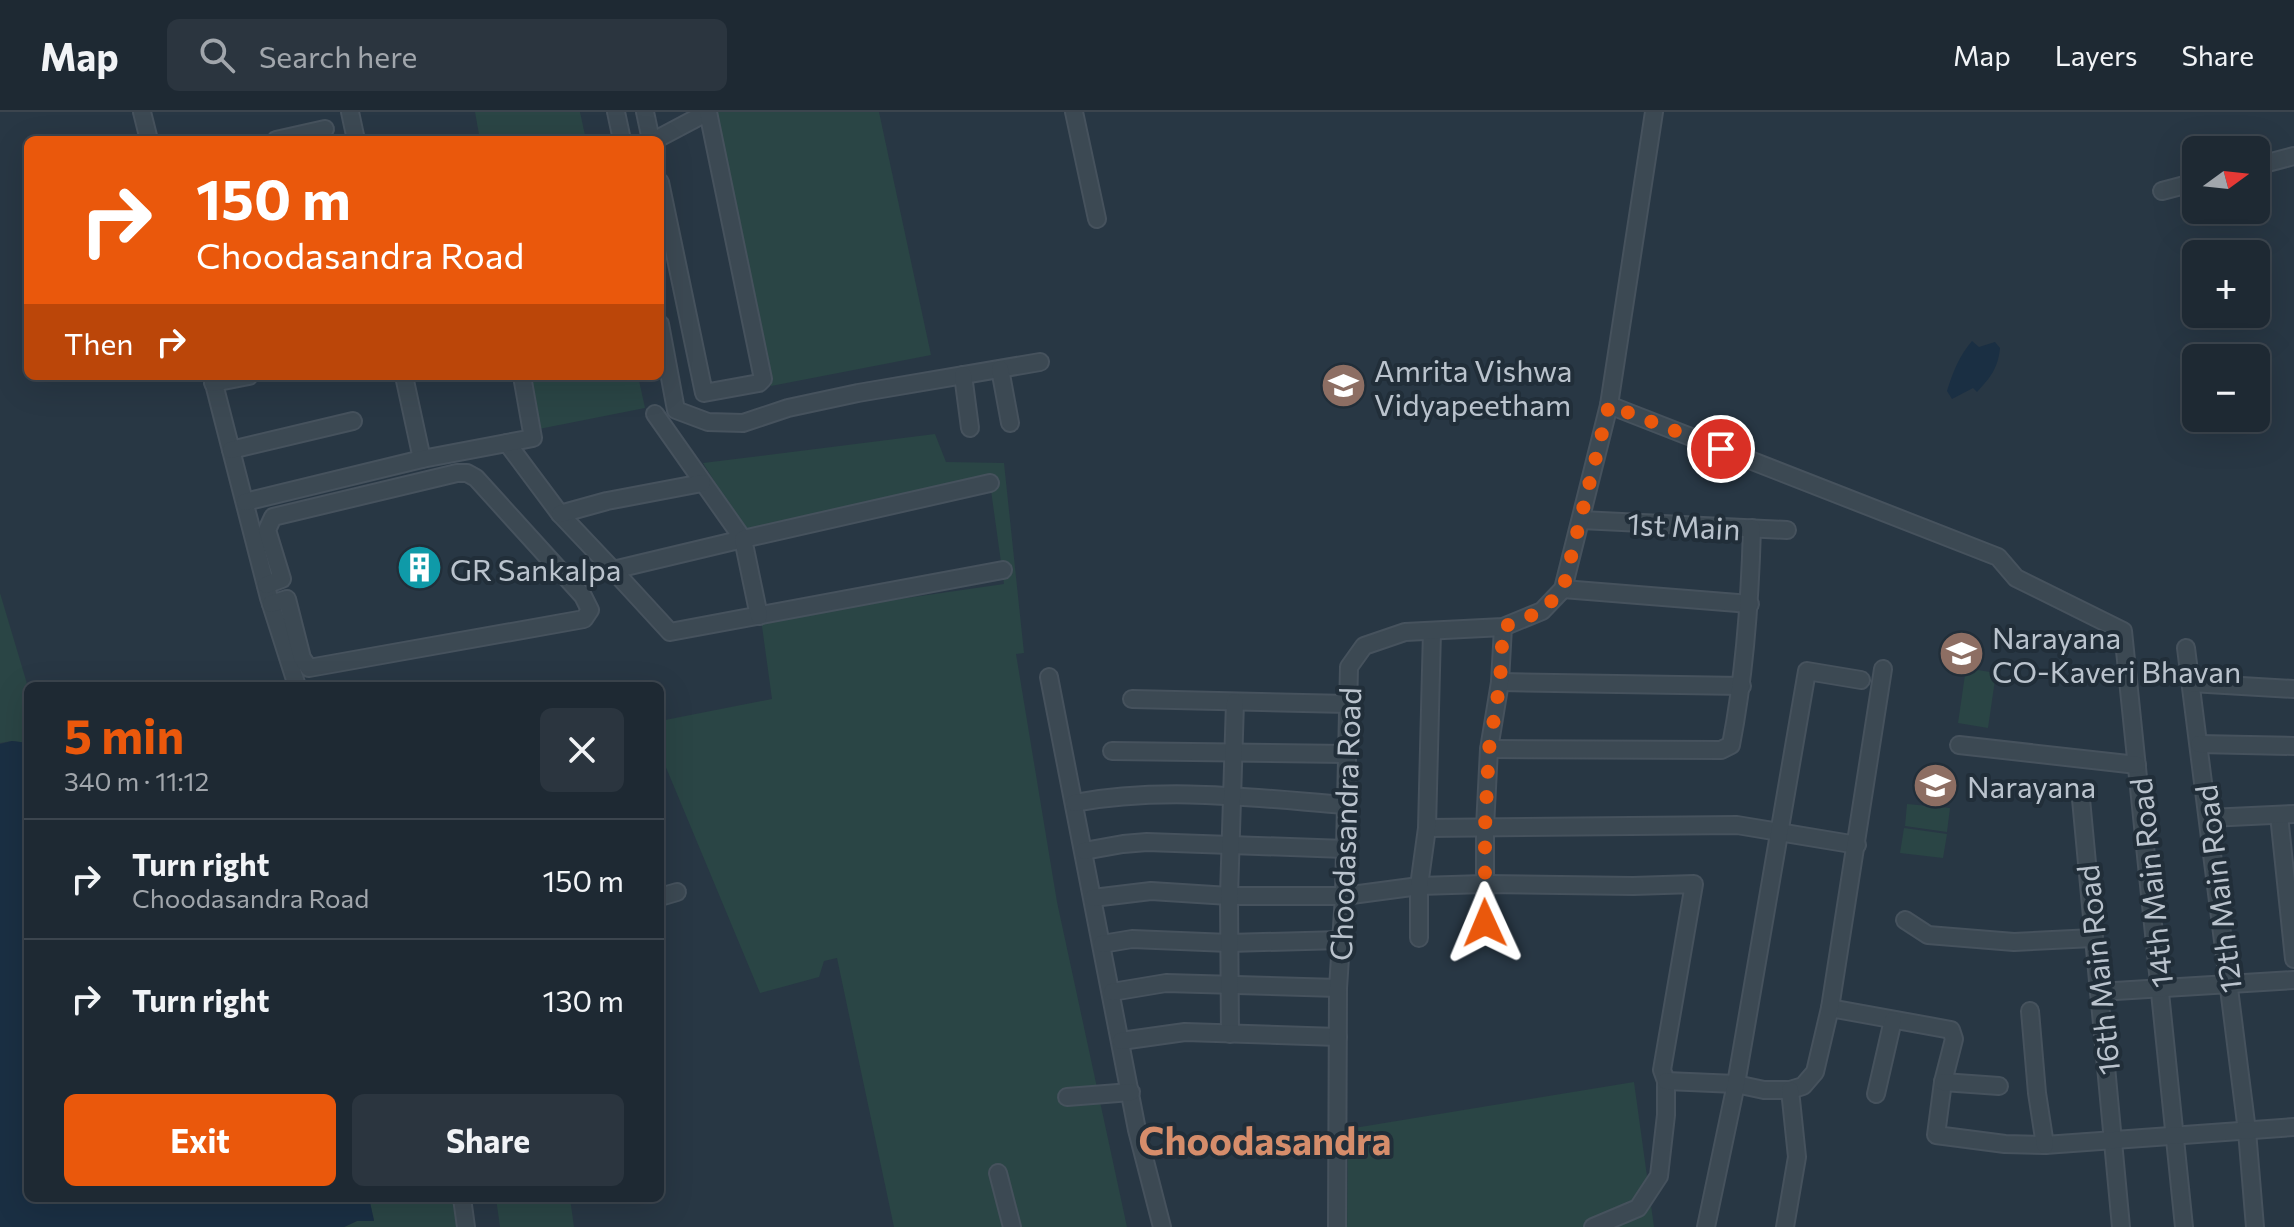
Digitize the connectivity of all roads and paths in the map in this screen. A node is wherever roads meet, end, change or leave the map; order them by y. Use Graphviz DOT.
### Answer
graph roads {
  1 [pos="142,112"];
  2 [pos="350,112"];
  3 [pos="616,112"];
  4 [pos="645,112"];
  5 [pos="708,112"];
  6 [pos="1074,112"];
  7 [pos="1654,112"];
  8 [pos="325,129"];
  9 [pos="148,136"];
  10 [pos="302,136"];
  11 [pos="355,136"];
  12 [pos="621,136"];
  13 [pos="652,136"];
  14 [pos="661,136"];
  15 [pos="2294,156"];
  16 [pos="2270,162"];
  17 [pos="2182,186"];
  18 [pos="2162,191"];
  19 [pos="664,201"];
  20 [pos="1097,219"];
  21 [pos="664,346"];
  22 [pos="1040,362"];
  23 [pos="1000,369"];
  24 [pos="963,375"];
  25 [pos="212,380"];
  26 [pos="405,380"];
  27 [pos="523,380"];
  28 [pos="1609,405"];
  29 [pos="655,414"];
  30 [pos="353,421"];
  31 [pos="1010,423"];
  32 [pos="970,428"];
  33 [pos="507,443"];
  34 [pos="231,450"];
  35 [pos="422,459"];
  36 [pos="702,483"];
  37 [pos="990,483"];
  38 [pos="245,502"];
  39 [pos="560,514"];
  40 [pos="1581,520"];
  41 [pos="1752,528"];
  42 [pos="1787,530"];
  43 [pos="743,539"];
  44 [pos="613,570"];
  45 [pos="1003,570"];
  46 [pos="282,579"];
  47 [pos="266,585"];
  48 [pos="1563,589"];
  49 [pos="279,602"];
  50 [pos="1750,604"];
  51 [pos="759,616"];
  52 [pos="1503,627"];
  53 [pos="1432,631"];
  54 [pos="2186,648"];
  55 [pos="1883,669"];
  56 [pos="1049,677"];
  57 [pos="1861,680"];
  58 [pos="296,682"];
  59 [pos="1500,682"];
  60 [pos="2191,683"];
  61 [pos="1742,686"];
  62 [pos="2294,689"];
  63 [pos="1132,699"];
  64 [pos="1235,702"];
  65 [pos="1348,704"];
  66 [pos="2199,744"];
  67 [pos="1959,745"];
  68 [pos="2294,746"];
  69 [pos="1489,749"];
  70 [pos="1112,751"];
  71 [pos="1232,752"];
  72 [pos="1347,754"];
  73 [pos="2137,765"];
  74 [pos="1232,797"];
  75 [pos="2081,799"];
  76 [pos="1074,803"];
  77 [pos="1346,805"];
  78 [pos="2286,814"];
  79 [pos="2209,818"];
  80 [pos="1485,827"];
  81 [pos="1427,828"];
  82 [pos="1780,831"];
  83 [pos="1230,844"];
  84 [pos="1857,845"];
  85 [pos="1345,849"];
  86 [pos="1084,851"];
  87 [pos="1484,884"];
  88 [pos="1419,886"];
  89 [pos="1229,896"];
  90 [pos="1344,896"];
  91 [pos="1093,898"];
  92 [pos="1905,920"];
  93 [pos="1485,923"];
  94 [pos="1419,938"];
  95 [pos="2093,938"];
  96 [pos="1341,940"];
  97 [pos="1229,943"];
  98 [pos="1102,944"];
  99 [pos="2294,959"];
  100 [pos="2294,980"];
  101 [pos="2229,984"];
  102 [pos="1230,986"];
  103 [pos="1338,988"];
  104 [pos="2161,988"];
  105 [pos="1112,992"];
  106 [pos="2099,992"];
  107 [pos="1830,1008"];
  108 [pos="2030,1011"];
  109 [pos="1893,1020"];
  110 [pos="1230,1034"];
  111 [pos="1338,1037"];
  112 [pos="1121,1041"];
  113 [pos="1666,1081"];
  114 [pos="1943,1082"];
  115 [pos="1736,1084"];
  116 [pos="1999,1086"];
  117 [pos="1790,1090"];
  118 [pos="1131,1092"];
  119 [pos="1876,1094"];
  120 [pos="1067,1097"];
  121 [pos="2294,1127"];
  122 [pos="2247,1131"];
  123 [pos="2176,1136"];
  124 [pos="2114,1140"];
  125 [pos="2045,1145"];
  126 [pos="998,1173"];
  127 [pos="463,1202"];
  128 [pos="466,1227"];
  129 [pos="1012,1227"];
  130 [pos="1162,1227"];
  131 [pos="1337,1227"];
  132 [pos="1593,1227"];
  133 [pos="1706,1227"];
  134 [pos="1785,1227"];
  135 [pos="2121,1227"];
  136 [pos="2184,1227"];
  137 [pos="2255,1227"];
  1 -- 9 [label="street"];
  2 -- 11 [label="street"];
  3 -- 12 [label="street"];
  4 -- 13 [label="street"];
  5 -- 14 [label="street"];
  5 -- 19 [label="street"];
  6 -- 20 [label="street"];
  7 -- 28 [label="street"];
  8 -- 10 [label="street"];
  15 -- 16 [label="street"];
  17 -- 18 [label="street"];
  21 -- 24 [label="street"];
  22 -- 23 [label="street"];
  23 -- 24 [label="street"];
  23 -- 31 [label="street"];
  24 -- 32 [label="street"];
  25 -- 34 [label="street"];
  26 -- 35 [label="street"];
  27 -- 33 [label="street"];
  28 -- 40 [label="street"];
  28 -- 73 [label="street, 14th Main Road"];
  29 -- 36 [label="street"];
  30 -- 34 [label="street"];
  33 -- 35 [label="street"];
  33 -- 39 [label="street"];
  34 -- 38 [label="street"];
  35 -- 38 [label="street"];
  36 -- 39 [label="street"];
  36 -- 43 [label="street"];
  37 -- 43 [label="street"];
  38 -- 47 [label="street"];
  39 -- 44 [label="street"];
  40 -- 41 [label="street, 1st Main"];
  40 -- 48 [label="street"];
  41 -- 42 [label="street, 1st Main"];
  41 -- 50 [label="street"];
  43 -- 44 [label="street"];
  43 -- 51 [label="street"];
  44 -- 51 [label="street"];
  45 -- 51 [label="street"];
  46 -- 47 [label="street"];
  46 -- 49 [label="street"];
  46 -- 49 [label="street"];
  47 -- 49 [label="street"];
  48 -- 50 [label="street"];
  48 -- 52 [label="street, Choodasandra Road"];
  49 -- 58 [label="street"];
  50 -- 61 [label="street"];
  52 -- 53 [label="street, Choodasandra Road"];
  52 -- 59 [label="street"];
  53 -- 65 [label="street, Choodasandra Road"];
  53 -- 81 [label="street"];
  54 -- 60 [label="street, 12th Main Road"];
  55 -- 84 [label="street"];
  56 -- 76 [label="street"];
  57 -- 82 [label="street"];
  59 -- 61 [label="street"];
  59 -- 69 [label="street"];
  60 -- 62 [label="street"];
  60 -- 66 [label="street, 12th Main Road"];
  61 -- 69 [label="street"];
  63 -- 64 [label="street"];
  64 -- 65 [label="street"];
  64 -- 71 [label="street"];
  65 -- 72 [label="street, Choodasandra Road"];
  66 -- 68 [label="street"];
  66 -- 79 [label="street, 12th Main Road"];
  67 -- 73 [label="street"];
  69 -- 80 [label="street"];
  70 -- 71 [label="street"];
  71 -- 72 [label="street"];
  71 -- 74 [label="street"];
  72 -- 77 [label="street, Choodasandra Road"];
  73 -- 104 [label="street, 14th Main Road"];
  74 -- 76 [label="street"];
  74 -- 77 [label="street"];
  74 -- 83 [label="street"];
  75 -- 95 [label="street, 16th Main Road"];
  76 -- 86 [label="street"];
  77 -- 85 [label="street, Choodasandra Road"];
  78 -- 79 [label="street"];
  78 -- 99 [label="street"];
  79 -- 101 [label="street, 12th Main Road"];
  80 -- 81 [label="street"];
  80 -- 82 [label="street"];
  80 -- 87 [label="street"];
  81 -- 88 [label="street"];
  82 -- 84 [label="street"];
  82 -- 115 [label="street"];
  83 -- 85 [label="street"];
  83 -- 86 [label="street"];
  83 -- 89 [label="street"];
  84 -- 107 [label="street"];
  85 -- 90 [label="street, Choodasandra Road"];
  86 -- 91 [label="street"];
  87 -- 88 [label="street"];
  87 -- 93 [label="street"];
  87 -- 113 [label="street"];
  88 -- 90 [label="street"];
  88 -- 94 [label="street"];
  89 -- 90 [label="street"];
  89 -- 91 [label="street"];
  89 -- 97 [label="street"];
  90 -- 96 [label="street, Choodasandra Road"];
  91 -- 98 [label="street"];
  92 -- 95 [label="street"];
  95 -- 106 [label="street, 16th Main Road"];
  96 -- 97 [label="street"];
  96 -- 103 [label="street, Choodasandra Road"];
  97 -- 98 [label="street"];
  97 -- 102 [label="street"];
  98 -- 105 [label="street"];
  100 -- 101 [label="street"];
  101 -- 104 [label="street"];
  101 -- 122 [label="street, 12th Main Road"];
  102 -- 103 [label="street"];
  102 -- 105 [label="street"];
  102 -- 110 [label="street"];
  103 -- 111 [label="street, Choodasandra Road"];
  104 -- 106 [label="street"];
  104 -- 123 [label="street, 14th Main Road"];
  105 -- 112 [label="street"];
  106 -- 124 [label="street, 16th Main Road"];
  107 -- 109 [label="street"];
  107 -- 117 [label="street"];
  108 -- 125 [label="street"];
  109 -- 114 [label="street"];
  109 -- 119 [label="street"];
  110 -- 111 [label="street"];
  110 -- 112 [label="street"];
  111 -- 131 [label="street, Choodasandra Road"];
  112 -- 118 [label="street"];
  113 -- 115 [label="street"];
  113 -- 132 [label="street"];
  114 -- 116 [label="street"];
  114 -- 125 [label="street"];
  115 -- 117 [label="street"];
  115 -- 133 [label="street"];
  117 -- 134 [label="street"];
  118 -- 120 [label="street"];
  118 -- 130 [label="street"];
  121 -- 122 [label="street"];
  122 -- 123 [label="street"];
  122 -- 137 [label="street, 12th Main Road"];
  123 -- 124 [label="street"];
  123 -- 136 [label="street, 14th Main Road"];
  124 -- 125 [label="street"];
  124 -- 135 [label="street, 16th Main Road"];
  126 -- 129 [label="street"];
  127 -- 128 [label="street"];
}
